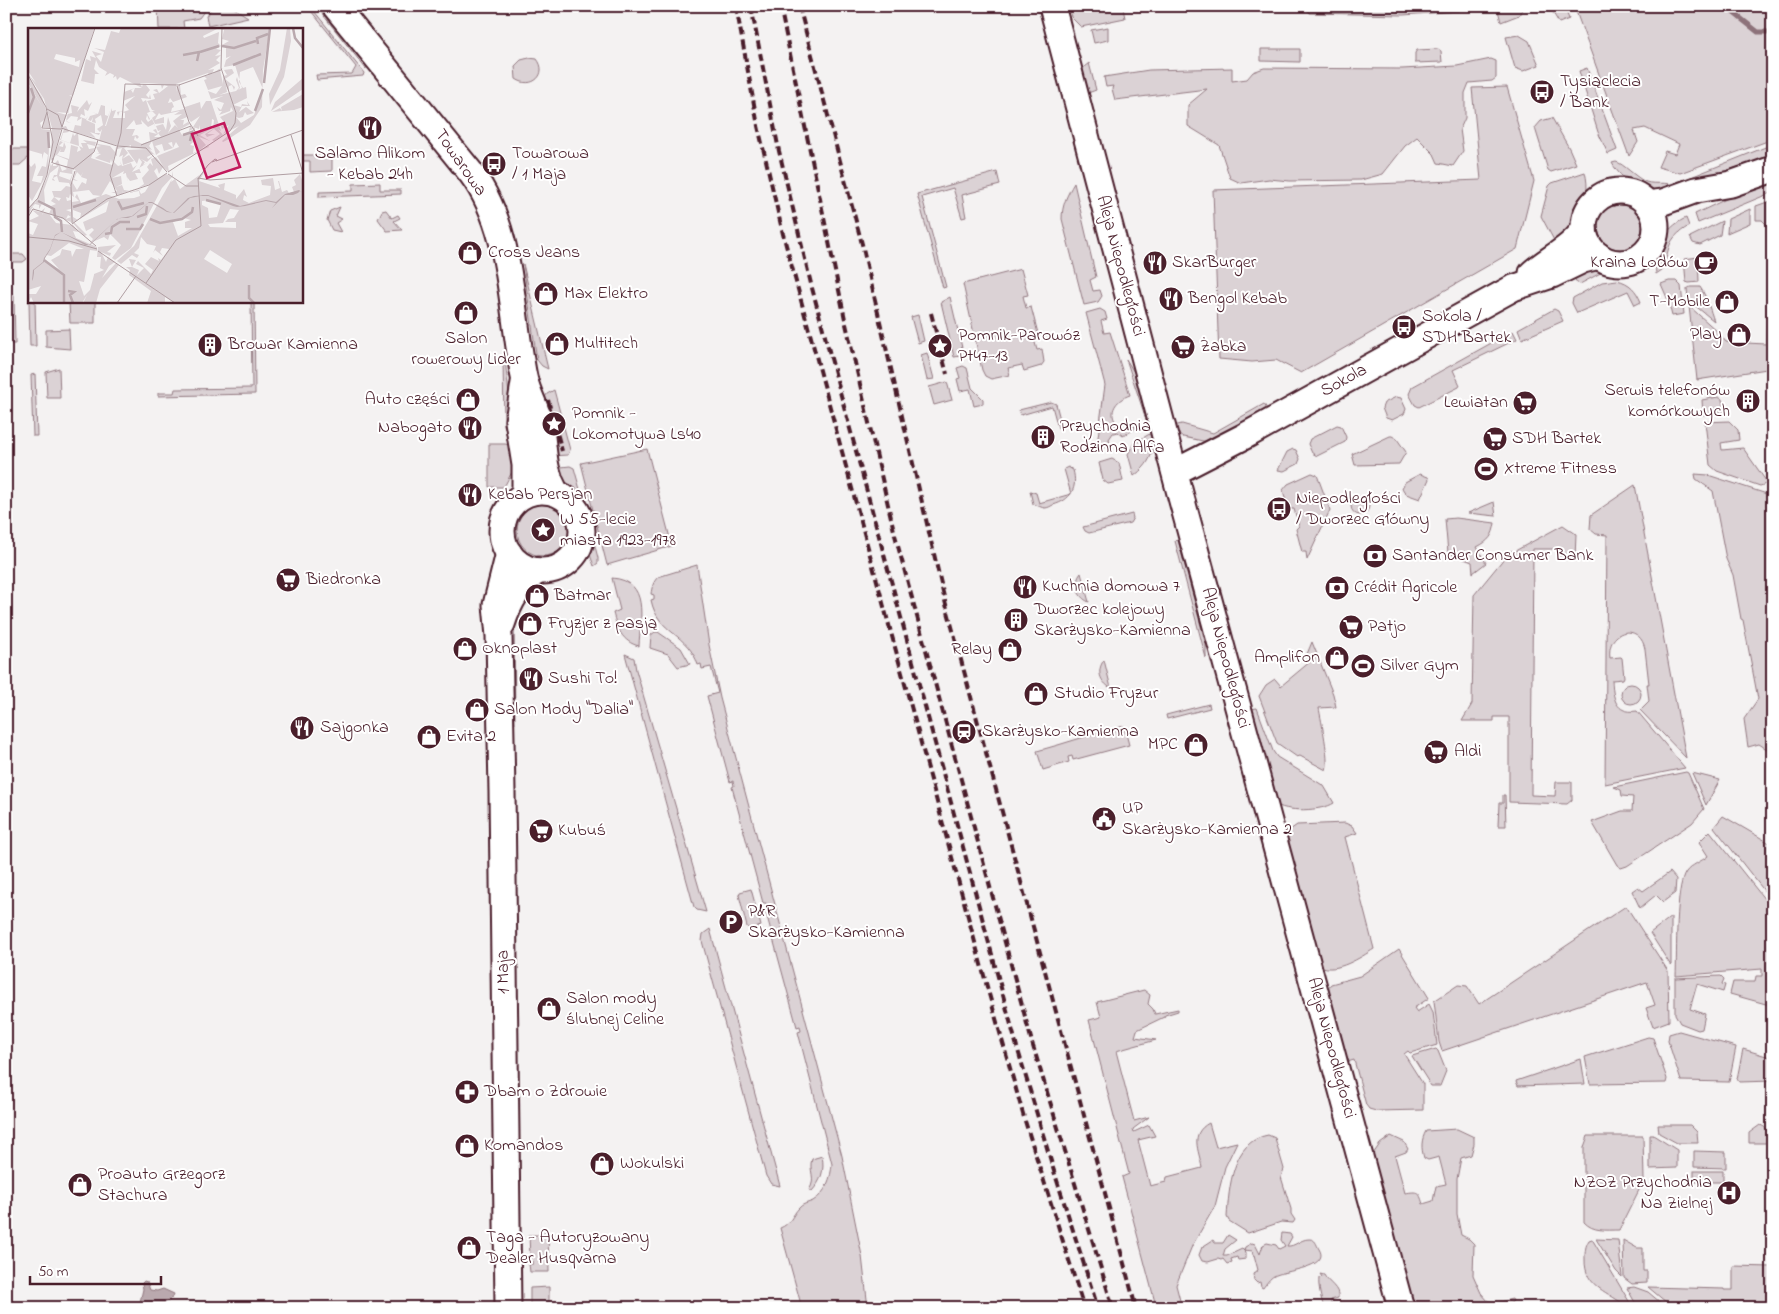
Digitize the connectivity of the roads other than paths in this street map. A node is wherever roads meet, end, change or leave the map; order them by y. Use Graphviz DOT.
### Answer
graph roads {
  1 [pos="335,6"];
  2 [pos="1052,6"];
  3 [pos="1773,169"];
  4 [pos="1731,184"];
  5 [pos="1647,204"];
  6 [pos="1655,228"];
  7 [pos="1584,229"];
  8 [pos="1599,256"];
  9 [pos="1513,288"];
  10 [pos="525,381"];
  11 [pos="1175,472"];
  12 [pos="556,493"];
  13 [pos="525,494"];
  14 [pos="509,553"];
  15 [pos="538,571"];
  16 [pos="499,636"];
  17 [pos="508,1308"];
  18 [pos="1401,1308"];
  1 -- 10 [label="street, Towarowa"];
  2 -- 11 [label="street, Aleja Niepodległości"];
  3 -- 4 [label="street"];
  4 -- 5 [label="street"];
  4 -- 6 [label="street"];
  5 -- 6 [label="street"];
  5 -- 7 [label="street"];
  6 -- 8 [label="street"];
  7 -- 8 [label="street"];
  7 -- 9 [label="street, Sokola"];
  8 -- 9 [label="street, Sokola"];
  9 -- 11 [label="street, Sokola"];
  10 -- 12 [label="street, Towarowa"];
  10 -- 13 [label="street, Towarowa"];
  11 -- 18 [label="street, Aleja Niepodległości"];
  12 -- 13 [label="street"];
  12 -- 15 [label="street"];
  13 -- 14 [label="street"];
  14 -- 15 [label="street"];
  14 -- 16 [label="street, 1 Maja"];
  15 -- 16 [label="street, 1 Maja"];
  16 -- 17 [label="street, 1 Maja"];
}
